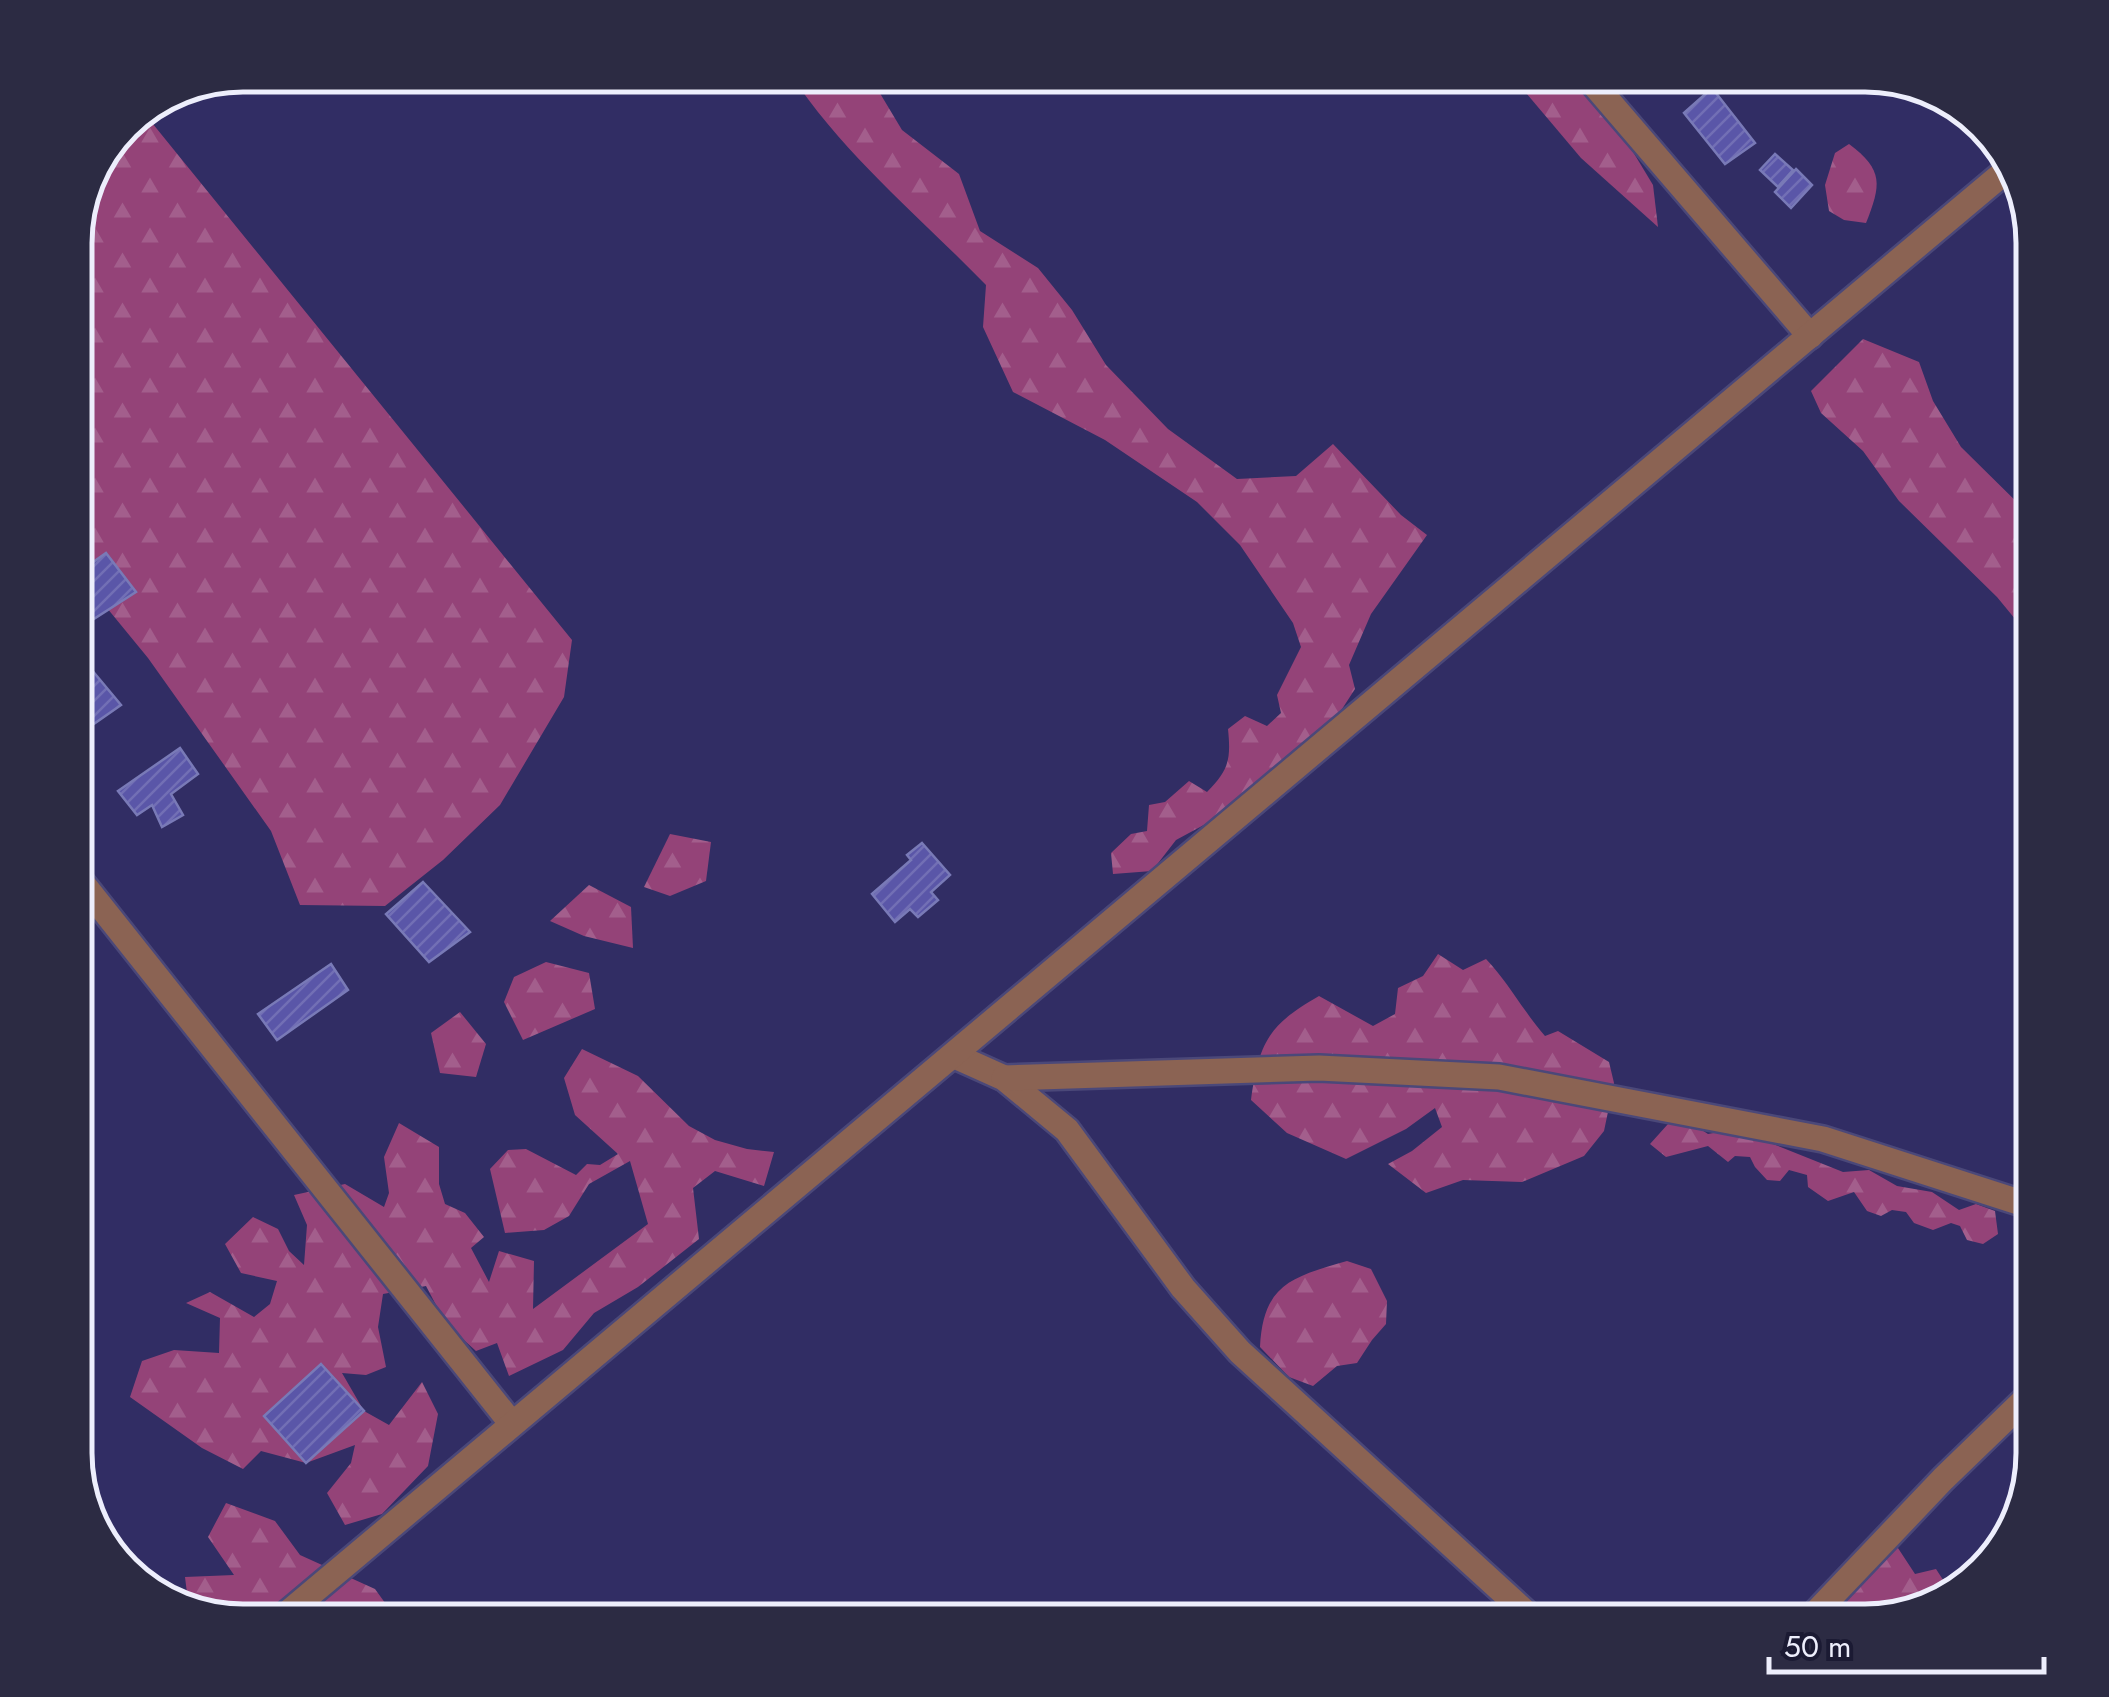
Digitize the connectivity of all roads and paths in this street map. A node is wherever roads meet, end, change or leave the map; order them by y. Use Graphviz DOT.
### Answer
graph roads {
  1 [pos="1601,92"];
  2 [pos="2000,177"];
  3 [pos="1810,336"];
  4 [pos="93,897"];
  5 [pos="956,1056"];
  6 [pos="1004,1078"];
  7 [pos="2016,1201"];
  8 [pos="2016,1409"];
  9 [pos="512,1424"];
  10 [pos="298,1604"];
  11 [pos="1516,1604"];
  12 [pos="1824,1604"];
  1 -- 3 [label="street"];
  2 -- 3 [label="street"];
  3 -- 5 [label="street"];
  4 -- 9 [label="street"];
  5 -- 6 [label="street"];
  5 -- 9 [label="street"];
  6 -- 7 [label="street"];
  6 -- 11 [label="street"];
  8 -- 12 [label="street"];
  9 -- 10 [label="street"];
}
